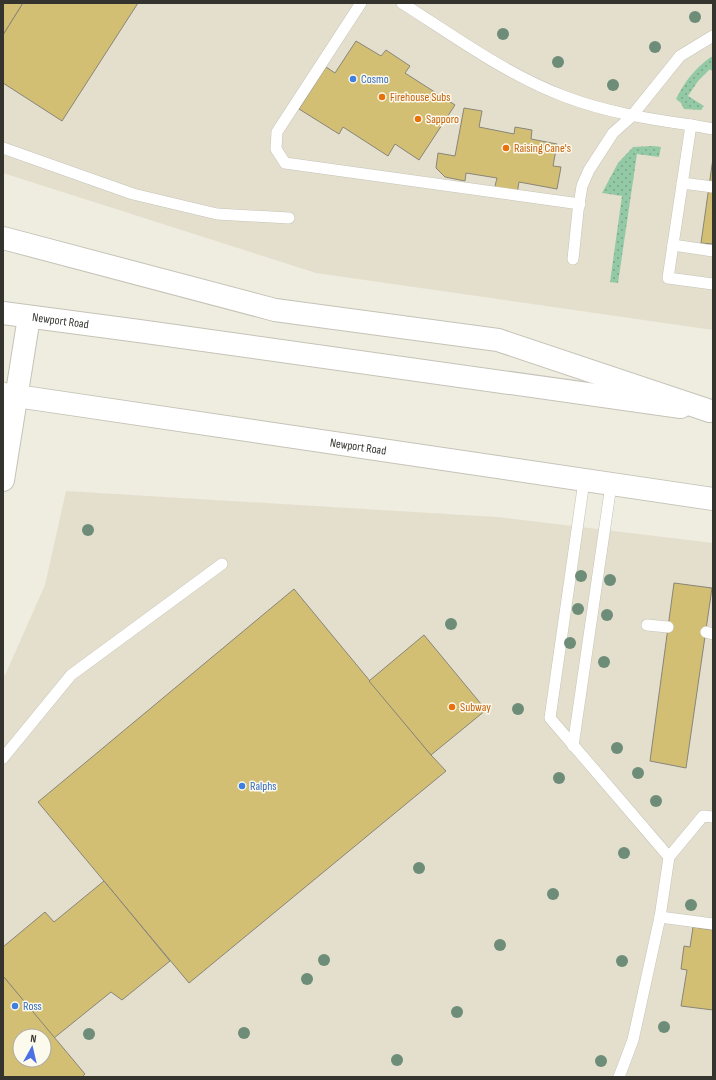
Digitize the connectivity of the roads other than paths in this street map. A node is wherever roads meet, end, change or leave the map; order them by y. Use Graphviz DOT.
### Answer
graph roads {
  1 [pos="361,3"];
  2 [pos="402,3"];
  3 [pos="713,36"];
  4 [pos="631,117"];
  5 [pos="691,126"];
  6 [pos="711,127"];
  7 [pos="3,148"];
  8 [pos="682,183"];
  9 [pos="713,187"];
  10 [pos="580,204"];
  11 [pos="290,218"];
  12 [pos="3,238"];
  13 [pos="673,245"];
  14 [pos="713,251"];
  15 [pos="573,259"];
  16 [pos="713,284"];
  17 [pos="3,314"];
  18 [pos="29,317"];
  19 [pos="10,395"];
  20 [pos="711,412"];
  21 [pos="3,480"];
  22 [pos="584,481"];
  23 [pos="611,485"];
  24 [pos="713,499"];
  25 [pos="222,564"];
  26 [pos="647,625"];
  27 [pos="668,627"];
  28 [pos="573,746"];
  29 [pos="3,758"];
  30 [pos="713,817"];
  31 [pos="669,857"];
  32 [pos="660,917"];
  33 [pos="713,924"];
  34 [pos="619,1077"];
  1 -- 10 [label="lane"];
  2 -- 4 [label="lane"];
  3 -- 4 [label="lane"];
  4 -- 5 [label="lane"];
  4 -- 10 [label="lane"];
  5 -- 6 [label="lane"];
  5 -- 8 [label="lane"];
  7 -- 11 [label="lane"];
  8 -- 9 [label="lane"];
  8 -- 13 [label="lane"];
  10 -- 15 [label="lane"];
  12 -- 20 [label="main road"];
  13 -- 14 [label="lane"];
  13 -- 16 [label="lane"];
  17 -- 18 [label="main road, Newport Road"];
  18 -- 19 [label="main road"];
  18 -- 20 [label="main road, Newport Road"];
  19 -- 21 [label="main road"];
  19 -- 22 [label="main road, Newport Road"];
  22 -- 23 [label="main road, Newport Road"];
  22 -- 28 [label="lane"];
  23 -- 24 [label="main road, Newport Road"];
  23 -- 28 [label="lane"];
  25 -- 29 [label="lane"];
  26 -- 27 [label="lane"];
  28 -- 31 [label="lane"];
  30 -- 31 [label="lane"];
  31 -- 32 [label="lane"];
  32 -- 33 [label="lane"];
  32 -- 34 [label="lane"];
}
